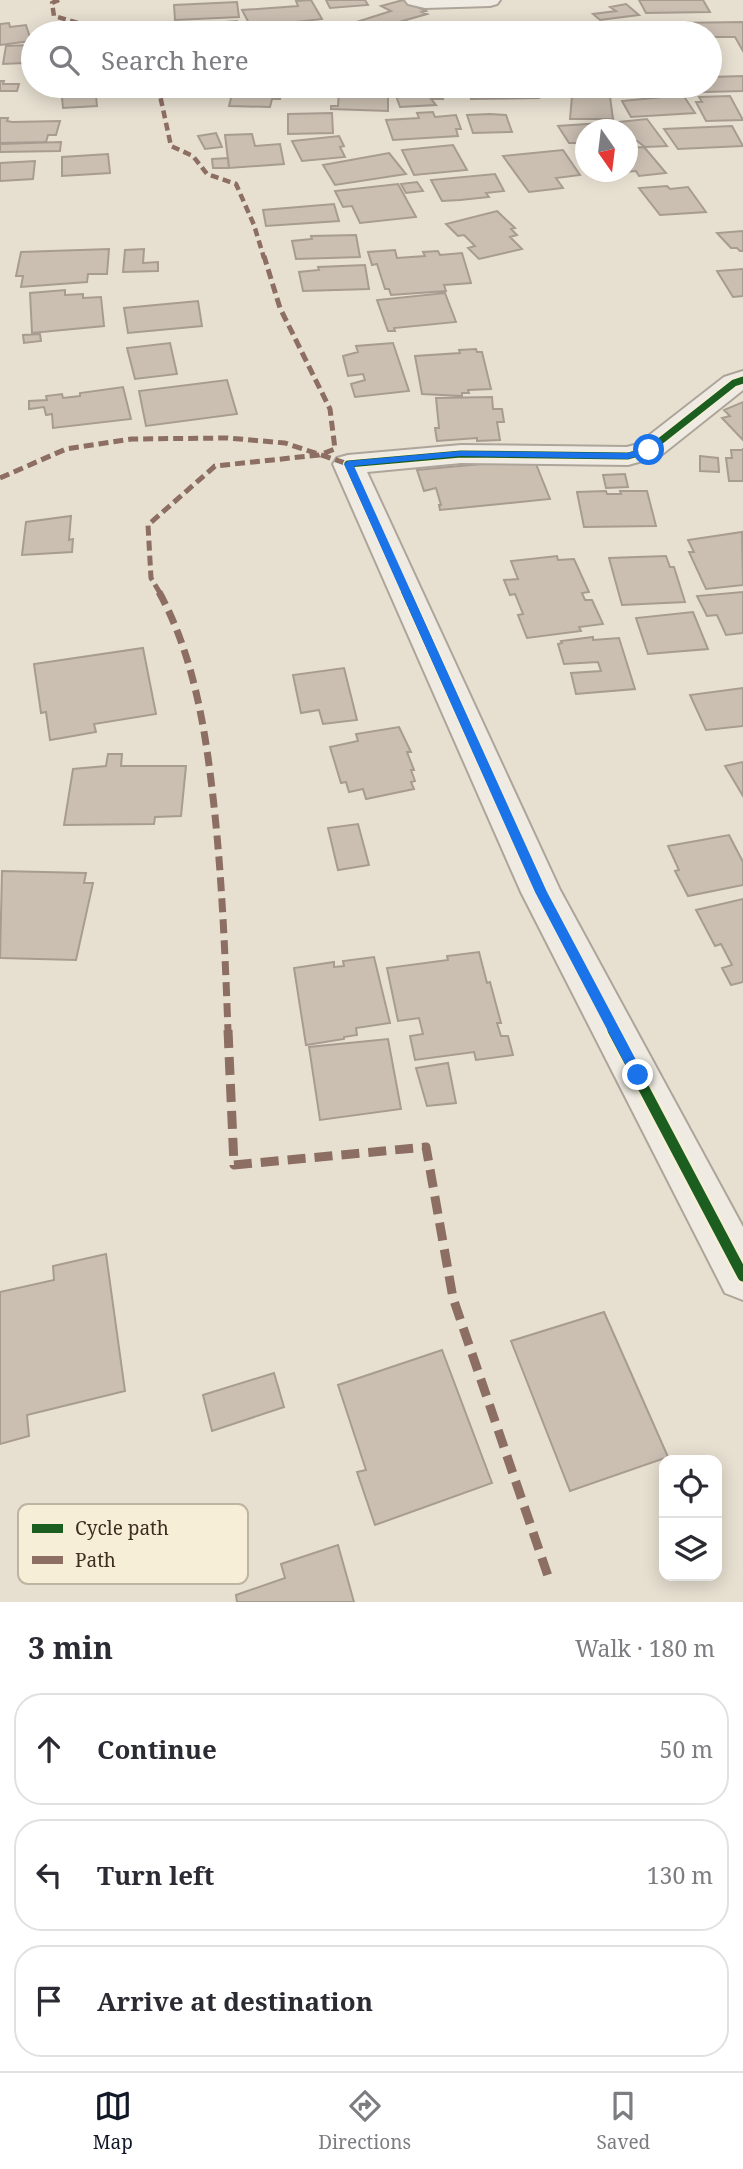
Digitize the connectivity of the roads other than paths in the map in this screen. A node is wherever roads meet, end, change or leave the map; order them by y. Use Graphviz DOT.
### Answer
graph roads {
  1 [pos="415,0"];
  2 [pos="490,0"];
  3 [pos="743,380"];
  4 [pos="743,1276"];
  1 -- 2 [label="street"];
  3 -- 4 [label="street"];
}
